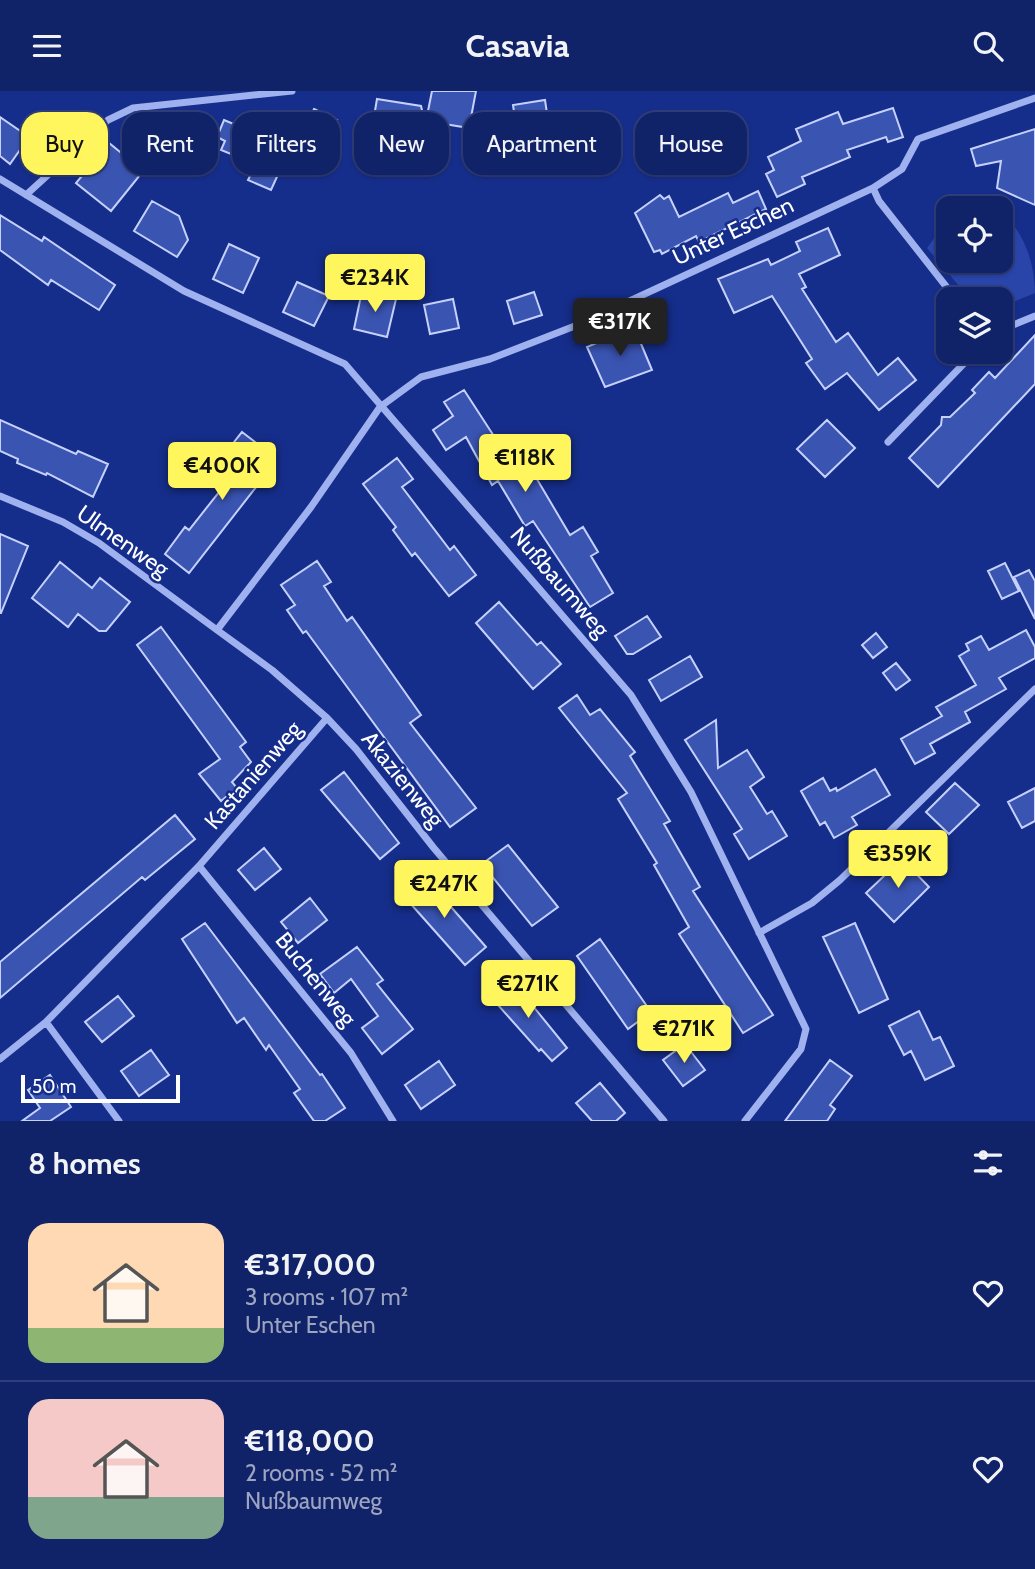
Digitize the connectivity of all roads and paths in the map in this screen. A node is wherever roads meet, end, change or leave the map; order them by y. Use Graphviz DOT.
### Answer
graph roads {
  1 [pos="292,91"];
  2 [pos="1035,98"];
  3 [pos="0,179"];
  4 [pos="873,188"];
  5 [pos="26,195"];
  6 [pos="947,287"];
  7 [pos="1035,316"];
  8 [pos="1013,325"];
  9 [pos="963,364"];
  10 [pos="380,407"];
  11 [pos="888,442"];
  12 [pos="0,496"];
  13 [pos="217,630"];
  14 [pos="1035,689"];
  15 [pos="327,718"];
  16 [pos="199,866"];
  17 [pos="759,933"];
  18 [pos="46,1022"];
  19 [pos="0,1059"];
  20 [pos="119,1121"];
  21 [pos="393,1121"];
  22 [pos="664,1121"];
  23 [pos="745,1121"];
  1 -- 5 [label="street"];
  2 -- 4 [label="street, Unter Eschen"];
  3 -- 5 [label="street, Nußbaumweg"];
  4 -- 6 [label="street"];
  4 -- 10 [label="street, Unter Eschen"];
  5 -- 10 [label="street, Nußbaumweg"];
  7 -- 8 [label="street"];
  9 -- 11 [label="street"];
  10 -- 13 [label="street"];
  10 -- 17 [label="street, Nußbaumweg"];
  12 -- 13 [label="street, Ulmenweg"];
  13 -- 15 [label="street, Kastanienweg"];
  14 -- 17 [label="street"];
  15 -- 16 [label="street, Kastanienweg"];
  15 -- 22 [label="street, Akazienweg"];
  16 -- 18 [label="street, Kastanienweg"];
  16 -- 21 [label="street, Buchenweg"];
  17 -- 23 [label="street, Nußbaumweg"];
  18 -- 19 [label="street, Kastanienweg"];
  18 -- 20 [label="street"];
}
